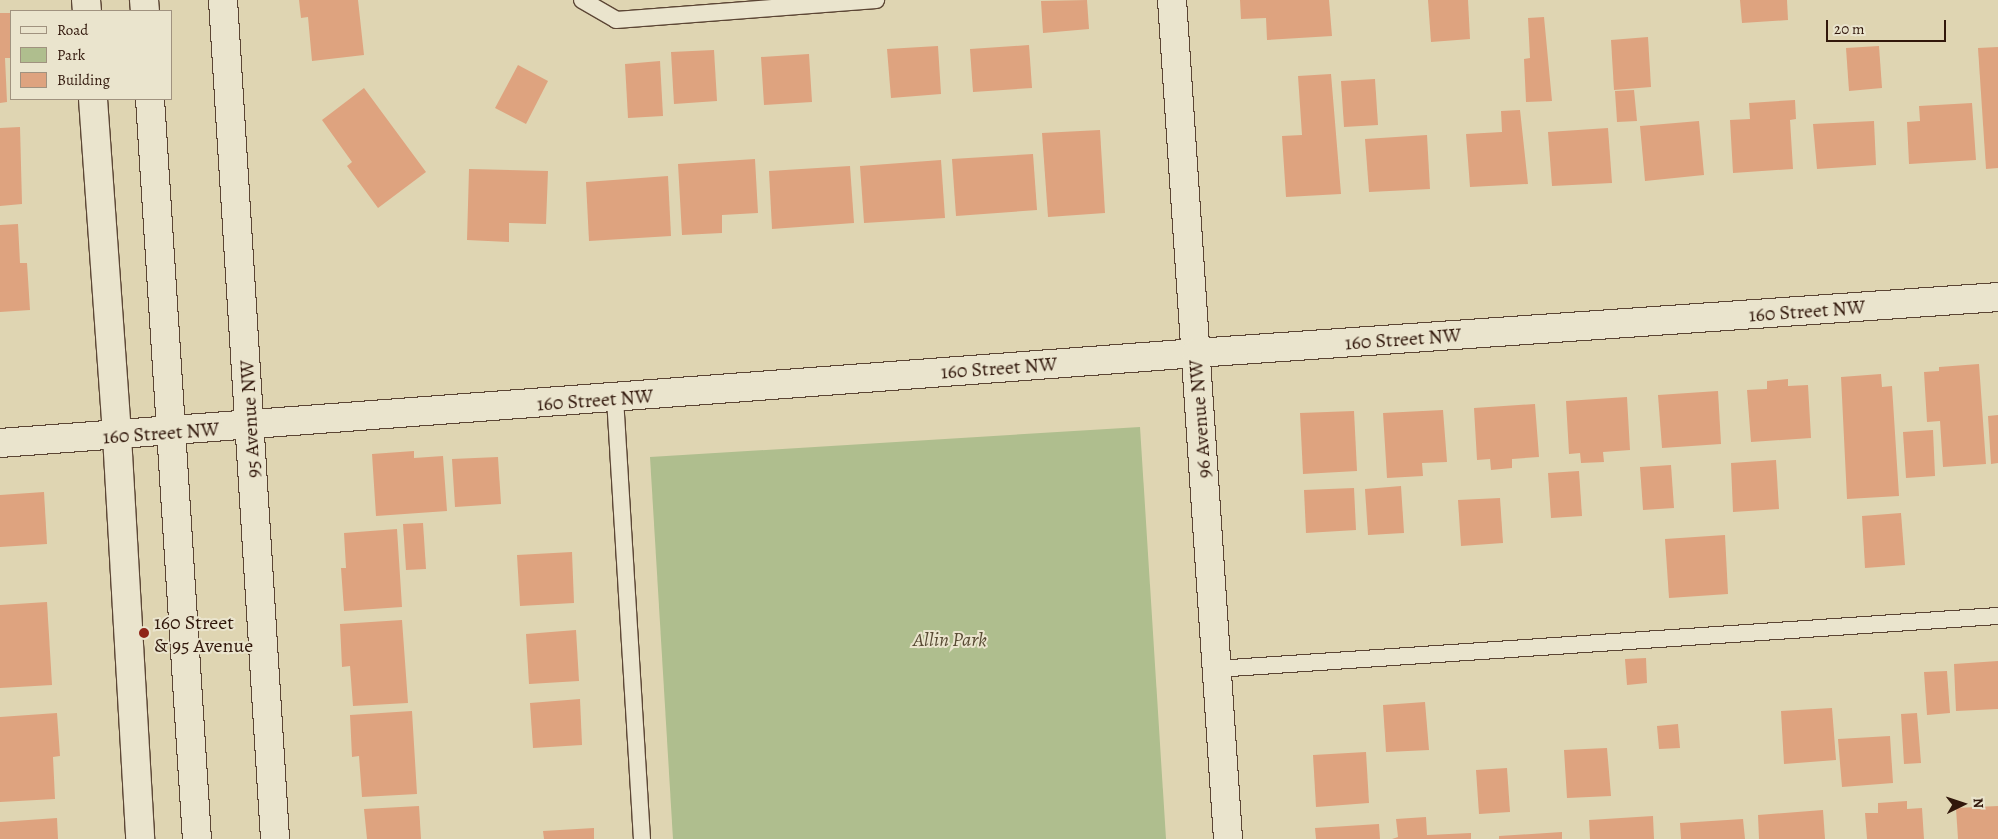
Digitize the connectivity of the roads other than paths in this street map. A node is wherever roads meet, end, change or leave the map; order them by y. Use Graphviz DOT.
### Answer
graph roads {
  1 [pos="223,0"];
  2 [pos="582,0"];
  3 [pos="876,0"];
  4 [pos="1172,0"];
  5 [pos="93,100"];
  6 [pos="150,100"];
  7 [pos="1998,297"];
  8 [pos="1196,353"];
  9 [pos="615,398"];
  10 [pos="250,426"];
  11 [pos="170,433"];
  12 [pos="117,436"];
  13 [pos="0,443"];
  14 [pos="1998,616"];
  15 [pos="1216,669"];
  16 [pos="140,839"];
  17 [pos="197,839"];
  18 [pos="275,839"];
  19 [pos="642,839"];
  20 [pos="1228,839"];
  1 -- 10 [label="street, 95 Avenue NW"];
  2 -- 3 [label="lane"];
  4 -- 8 [label="street, 96 Avenue NW"];
  5 -- 12 [label="street"];
  6 -- 11 [label="street"];
  7 -- 8 [label="street, 160 Street NW"];
  8 -- 9 [label="street, 160 Street NW"];
  8 -- 15 [label="street, 96 Avenue NW"];
  9 -- 10 [label="street, 160 Street NW"];
  9 -- 19 [label="lane"];
  10 -- 11 [label="street, 160 Street NW"];
  10 -- 18 [label="street, 95 Avenue NW"];
  11 -- 12 [label="street, 160 Street NW"];
  11 -- 17 [label="street"];
  12 -- 13 [label="street, 160 Street NW"];
  12 -- 16 [label="street"];
  14 -- 15 [label="lane"];
  15 -- 20 [label="street, 96 Avenue NW"];
}
